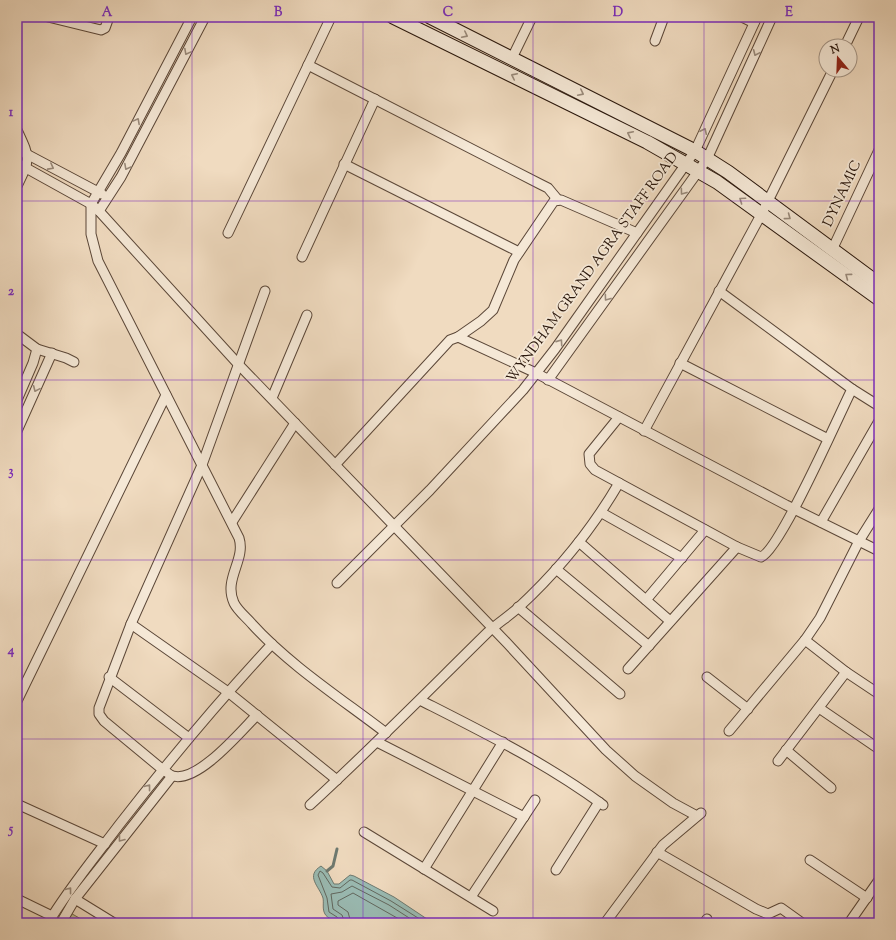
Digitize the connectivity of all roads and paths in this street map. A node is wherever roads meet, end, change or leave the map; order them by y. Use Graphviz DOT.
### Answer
graph roads {
  1 [pos="48,17"];
  2 [pos="109,17"];
  3 [pos="192,17"];
  4 [pos="205,17"];
  5 [pos="331,17"];
  6 [pos="393,17"];
  7 [pos="430,17"];
  8 [pos="532,17"];
  9 [pos="664,17"];
  10 [pos="742,17"];
  11 [pos="772,17"];
  12 [pos="859,17"];
  13 [pos="756,20"];
  14 [pos="849,38"];
  15 [pos="655,41"];
  16 [pos="512,58"];
  17 [pos="308,65"];
  18 [pos="829,78"];
  19 [pos="374,99"];
  20 [pos="17,130"];
  21 [pos="17,149"];
  22 [pos="879,150"];
  23 [pos="695,151"];
  24 [pos="28,155"];
  25 [pos="707,159"];
  26 [pos="17,163"];
  27 [pos="344,164"];
  28 [pos="686,164"];
  29 [pos="26,168"];
  30 [pos="698,171"];
  31 [pos="17,186"];
  32 [pos="98,192"];
  33 [pos="108,197"];
  34 [pos="558,200"];
  35 [pos="768,201"];
  36 [pos="91,204"];
  37 [pos="99,211"];
  38 [pos="762,213"];
  39 [pos="228,233"];
  40 [pos="636,233"];
  41 [pos="832,250"];
  42 [pos="519,252"];
  43 [pos="302,257"];
  44 [pos="879,284"];
  45 [pos="265,291"];
  46 [pos="719,291"];
  47 [pos="879,299"];
  48 [pos="306,315"];
  49 [pos="17,334"];
  50 [pos="458,337"];
  51 [pos="37,349"];
  52 [pos="52,353"];
  53 [pos="74,362"];
  54 [pos="680,362"];
  55 [pos="239,365"];
  56 [pos="536,373"];
  57 [pos="548,380"];
  58 [pos="852,389"];
  59 [pos="166,395"];
  60 [pos="272,398"];
  61 [pos="17,400"];
  62 [pos="879,406"];
  63 [pos="619,417"];
  64 [pos="879,421"];
  65 [pos="295,423"];
  66 [pos="17,431"];
  67 [pos="644,431"];
  68 [pos="828,439"];
  69 [pos="202,465"];
  70 [pos="335,465"];
  71 [pos="620,483"];
  72 [pos="795,509"];
  73 [pos="879,509"];
  74 [pos="602,513"];
  75 [pos="232,522"];
  76 [pos="821,522"];
  77 [pos="395,526"];
  78 [pos="705,530"];
  79 [pos="859,541"];
  80 [pos="579,542"];
  81 [pos="737,547"];
  82 [pos="879,550"];
  83 [pos="682,558"];
  84 [pos="556,569"];
  85 [pos="337,582"];
  86 [pos="646,600"];
  87 [pos="518,607"];
  88 [pos="670,621"];
  89 [pos="131,624"];
  90 [pos="492,629"];
  91 [pos="805,640"];
  92 [pos="272,644"];
  93 [pos="648,646"];
  94 [pos="628,669"];
  95 [pos="846,672"];
  96 [pos="109,677"];
  97 [pos="708,677"];
  98 [pos="228,692"];
  99 [pos="620,694"];
  100 [pos="879,694"];
  101 [pos="420,700"];
  102 [pos="17,701"];
  103 [pos="819,708"];
  104 [pos="748,709"];
  105 [pos="257,715"];
  106 [pos="729,730"];
  107 [pos="386,733"];
  108 [pos="189,738"];
  109 [pos="377,742"];
  110 [pos="503,742"];
  111 [pos="879,749"];
  112 [pos="786,750"];
  113 [pos="778,761"];
  114 [pos="162,769"];
  115 [pos="172,776"];
  116 [pos="337,780"];
  117 [pos="831,788"];
  118 [pos="472,790"];
  119 [pos="535,800"];
  120 [pos="17,804"];
  121 [pos="310,805"];
  122 [pos="524,817"];
  123 [pos="364,832"];
  124 [pos="105,844"];
  125 [pos="657,852"];
  126 [pos="810,860"];
  127 [pos="424,869"];
  128 [pos="556,870"];
  129 [pos="878,883"];
  130 [pos="471,897"];
  131 [pos="867,898"];
  132 [pos="17,899"];
  133 [pos="75,899"];
  134 [pos="493,911"];
  135 [pos="50,919"];
  136 [pos="61,923"];
  137 [pos="114,923"];
  138 [pos="605,923"];
  139 [pos="802,923"];
  140 [pos="850,923"];
  1 -- 2 [label="street"];
  32 -- 3 [label="street, one-way"];
  4 -- 33 [label="street, one-way"];
  5 -- 17 [label="street"];
  28 -- 6 [label="street, one-way"];
  7 -- 16 [label="street, one-way"];
  8 -- 16 [label="street"];
  9 -- 15 [label="street"];
  10 -- 13 [label="street"];
  11 -- 25 [label="street, one-way"];
  12 -- 14 [label="street"];
  23 -- 13 [label="street, WYNDHAM GRAND AGRA STAFF ROAD, one-way"];
  16 -- 23 [label="street, one-way"];
  17 -- 19 [label="street"];
  17 -- 39 [label="street"];
  18 -- 35 [label="street"];
  19 -- 27 [label="street"];
  19 -- 34 [label="street"];
  20 -- 24 [label="street"];
  21 -- 24 [label="street"];
  22 -- 41 [label="street, DYNAMIC"];
  23 -- 25 [label="street"];
  23 -- 28 [label="street, WYNDHAM GRAND AGRA STAFF ROAD"];
  24 -- 29 [label="street"];
  24 -- 32 [label="street, one-way"];
  25 -- 30 [label="street"];
  25 -- 35 [label="street"];
  26 -- 29 [label="street"];
  27 -- 42 [label="street"];
  27 -- 43 [label="street"];
  28 -- 30 [label="street"];
  28 -- 40 [label="street, WYNDHAM GRAND AGRA STAFF ROAD"];
  29 -- 31 [label="street"];
  29 -- 36 [label="street"];
  38 -- 30 [label="street, one-way"];
  30 -- 57 [label="street, one-way"];
  32 -- 33 [label="street"];
  32 -- 36 [label="street"];
  33 -- 37 [label="street"];
  34 -- 40 [label="street"];
  34 -- 42 [label="street"];
  35 -- 38 [label="street"];
  35 -- 41 [label="street, one-way"];
  36 -- 37 [label="street"];
  36 -- 59 [label="street"];
  37 -- 55 [label="street"];
  38 -- 46 [label="street"];
  47 -- 38 [label="street, one-way"];
  56 -- 40 [label="street, WYNDHAM GRAND AGRA STAFF ROAD, one-way"];
  41 -- 44 [label="street"];
  42 -- 50 [label="street"];
  45 -- 55 [label="street"];
  46 -- 54 [label="street"];
  46 -- 58 [label="street"];
  48 -- 60 [label="street"];
  49 -- 51 [label="street"];
  50 -- 56 [label="street"];
  50 -- 70 [label="street"];
  51 -- 52 [label="street"];
  51 -- 61 [label="street"];
  52 -- 53 [label="street"];
  52 -- 66 [label="street, one-way"];
  54 -- 67 [label="street"];
  54 -- 68 [label="street"];
  55 -- 60 [label="street"];
  55 -- 69 [label="street"];
  56 -- 57 [label="street"];
  56 -- 77 [label="street, WYNDHAM GRAND AGRA STAFF ROAD"];
  57 -- 63 [label="street"];
  58 -- 62 [label="street"];
  58 -- 68 [label="street"];
  59 -- 69 [label="street"];
  59 -- 102 [label="street"];
  60 -- 65 [label="street"];
  63 -- 67 [label="street"];
  63 -- 71 [label="street"];
  64 -- 76 [label="street"];
  65 -- 70 [label="street"];
  65 -- 75 [label="street"];
  67 -- 72 [label="street"];
  68 -- 72 [label="street"];
  69 -- 75 [label="street"];
  69 -- 89 [label="street"];
  70 -- 77 [label="street"];
  71 -- 74 [label="street"];
  71 -- 78 [label="street"];
  72 -- 76 [label="street"];
  72 -- 81 [label="street"];
  73 -- 79 [label="street"];
  74 -- 80 [label="street"];
  74 -- 83 [label="street"];
  75 -- 92 [label="street"];
  76 -- 79 [label="street"];
  77 -- 85 [label="street, WYNDHAM GRAND AGRA STAFF ROAD"];
  77 -- 90 [label="street"];
  78 -- 81 [label="street"];
  78 -- 83 [label="street"];
  79 -- 82 [label="street"];
  79 -- 91 [label="street"];
  80 -- 84 [label="street"];
  80 -- 86 [label="street"];
  81 -- 88 [label="street"];
  83 -- 86 [label="street"];
  84 -- 87 [label="street"];
  84 -- 93 [label="street"];
  86 -- 88 [label="street"];
  87 -- 90 [label="street"];
  87 -- 99 [label="street"];
  88 -- 93 [label="street"];
  89 -- 96 [label="street"];
  89 -- 98 [label="street"];
  90 -- 101 [label="street"];
  90 -- 125 [label="street"];
  91 -- 95 [label="street"];
  91 -- 104 [label="street"];
  92 -- 98 [label="street"];
  92 -- 107 [label="street"];
  93 -- 94 [label="street"];
  95 -- 100 [label="street"];
  95 -- 103 [label="street"];
  96 -- 108 [label="street"];
  96 -- 114 [label="street"];
  97 -- 104 [label="street"];
  98 -- 105 [label="street"];
  98 -- 108 [label="street"];
  101 -- 107 [label="street"];
  101 -- 110 [label="street"];
  103 -- 111 [label="street"];
  103 -- 112 [label="street"];
  104 -- 106 [label="street"];
  105 -- 115 [label="street"];
  105 -- 116 [label="street"];
  107 -- 109 [label="street"];
  108 -- 114 [label="street"];
  109 -- 116 [label="street"];
  109 -- 118 [label="street"];
  110 -- 118 [label="street"];
  110 -- 128 [label="street"];
  112 -- 113 [label="street"];
  112 -- 117 [label="street"];
  114 -- 115 [label="street"];
  124 -- 114 [label="street, one-way"];
  115 -- 133 [label="street, one-way"];
  116 -- 121 [label="street"];
  118 -- 122 [label="street"];
  118 -- 127 [label="street"];
  119 -- 122 [label="street"];
  120 -- 124 [label="street"];
  122 -- 130 [label="street"];
  123 -- 127 [label="street"];
  135 -- 124 [label="street, one-way"];
  125 -- 138 [label="street"];
  125 -- 139 [label="street"];
  126 -- 131 [label="street"];
  127 -- 130 [label="street"];
  129 -- 131 [label="street"];
  130 -- 134 [label="street"];
  131 -- 140 [label="street"];
  132 -- 135 [label="street"];
  133 -- 136 [label="street"];
  133 -- 137 [label="street"];
}
